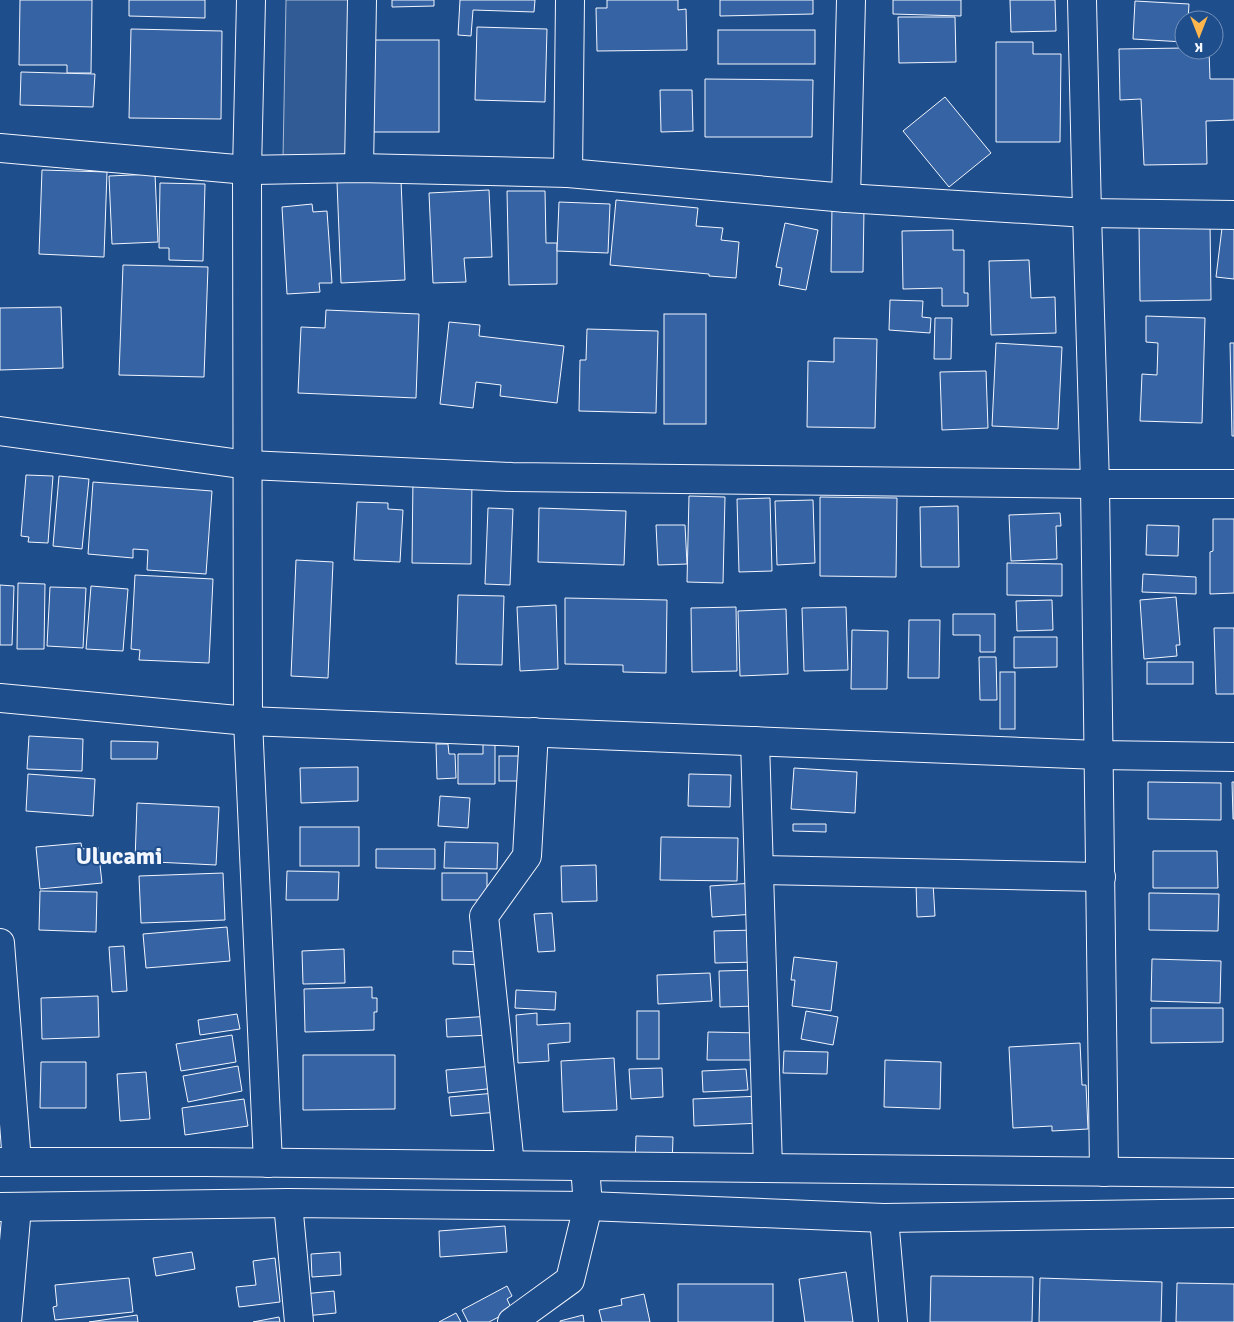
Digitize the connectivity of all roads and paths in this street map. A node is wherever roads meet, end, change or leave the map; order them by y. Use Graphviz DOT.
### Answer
graph roads {
  1 [pos="251,0"];
  2 [pos="362,0"];
  3 [pos="570,0"];
  4 [pos="851,0"];
  5 [pos="1082,0"];
  6 [pos="0,148"];
  7 [pos="360,168"];
  8 [pos="247,170"];
  9 [pos="568,174"];
  10 [pos="846,198"];
  11 [pos="1087,213"];
  12 [pos="1234,215"];
  13 [pos="0,431"];
  14 [pos="248,466"];
  15 [pos="1095,484"];
  16 [pos="1234,484"];
  17 [pos="0,698"];
  18 [pos="248,721"];
  19 [pos="534,732"];
  20 [pos="755,740"];
  21 [pos="1099,754"];
  22 [pos="1234,757"];
  23 [pos="759,870"];
  24 [pos="1101,877"];
  25 [pos="0,944"];
  26 [pos="8,1162"];
  27 [pos="268,1163"];
  28 [pos="510,1165"];
  29 [pos="585,1166"];
  30 [pos="768,1168"];
  31 [pos="1104,1172"];
  32 [pos="1234,1173"];
  33 [pos="288,1203"];
  34 [pos="588,1206"];
  35 [pos="9,1207"];
  36 [pos="1234,1213"];
  37 [pos="884,1218"];
  38 [pos="7,1322"];
  39 [pos="300,1322"];
  40 [pos="512,1322"];
  41 [pos="893,1322"];
  1 -- 8 [label="street"];
  2 -- 7 [label="street"];
  3 -- 9 [label="street"];
  4 -- 10 [label="street"];
  5 -- 11 [label="street"];
  6 -- 8 [label="street"];
  7 -- 8 [label="street"];
  7 -- 9 [label="street"];
  8 -- 14 [label="street"];
  9 -- 10 [label="street"];
  10 -- 11 [label="street"];
  11 -- 12 [label="street"];
  11 -- 15 [label="street"];
  13 -- 14 [label="street"];
  14 -- 15 [label="street"];
  14 -- 18 [label="street"];
  15 -- 16 [label="street"];
  15 -- 21 [label="street"];
  17 -- 18 [label="street"];
  18 -- 19 [label="street"];
  18 -- 27 [label="street"];
  19 -- 20 [label="street"];
  19 -- 28 [label="street"];
  20 -- 21 [label="street"];
  20 -- 23 [label="street"];
  21 -- 22 [label="street"];
  21 -- 24 [label="street"];
  23 -- 24 [label="street"];
  23 -- 30 [label="street"];
  24 -- 31 [label="street"];
  25 -- 26 [label="street"];
  26 -- 27 [label="street"];
  27 -- 28 [label="street"];
  28 -- 29 [label="street"];
  29 -- 30 [label="street"];
  29 -- 34 [label="street"];
  30 -- 31 [label="street"];
  31 -- 32 [label="street"];
  33 -- 34 [label="street"];
  33 -- 35 [label="street"];
  33 -- 39 [label="street"];
  34 -- 37 [label="street"];
  34 -- 40 [label="street"];
  35 -- 38 [label="street"];
  36 -- 37 [label="street"];
  37 -- 41 [label="street"];
}
